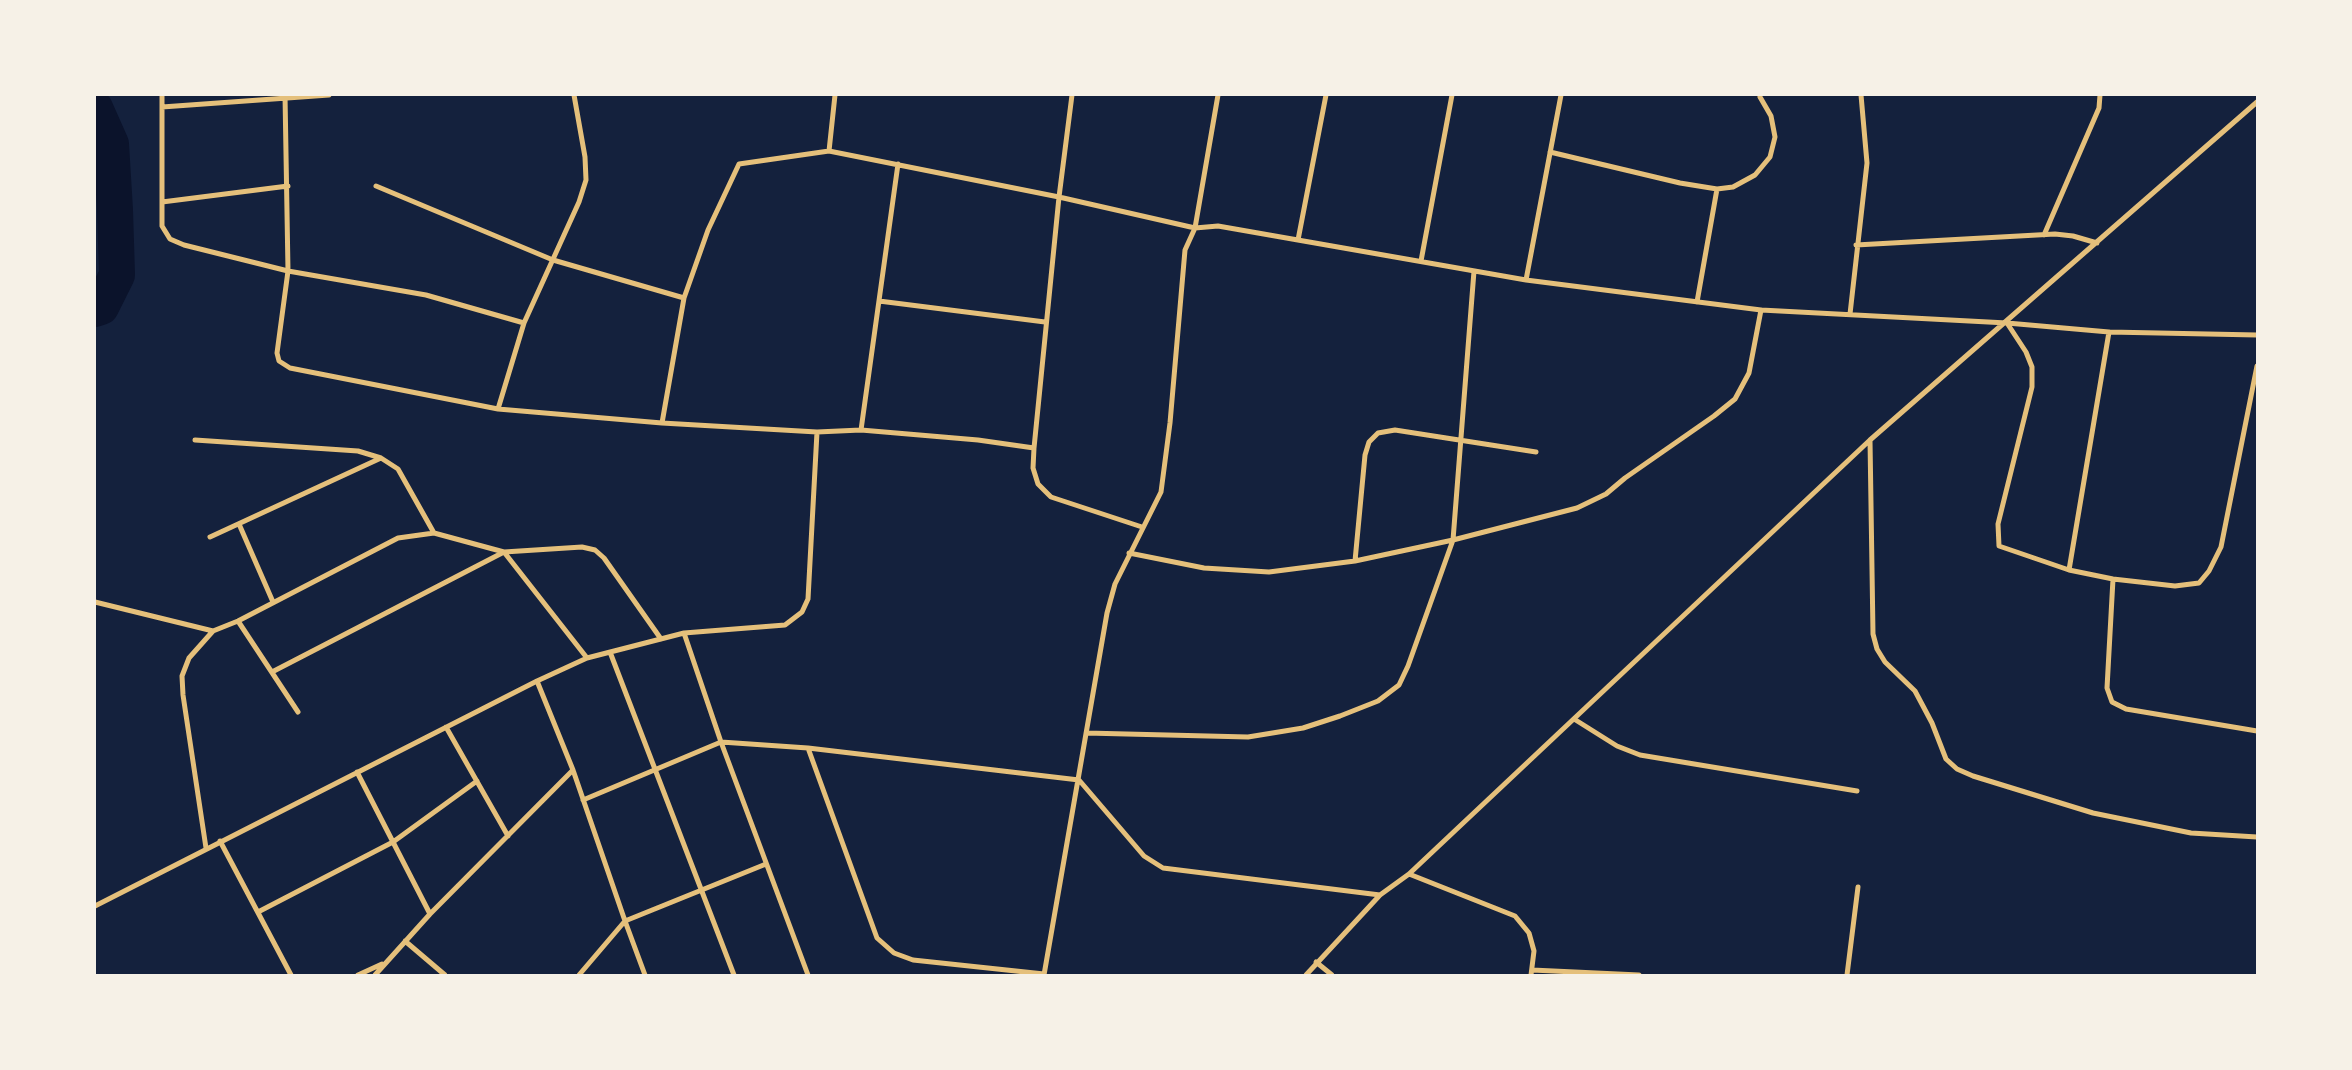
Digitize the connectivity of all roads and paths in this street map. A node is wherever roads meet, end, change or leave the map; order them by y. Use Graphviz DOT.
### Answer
graph roads {
  1 [pos="162,95"];
  2 [pos="329,95"];
  3 [pos="574,95"];
  4 [pos="835,95"];
  5 [pos="1072,95"];
  6 [pos="1218,95"];
  7 [pos="1326,95"];
  8 [pos="1452,95"];
  9 [pos="1561,95"];
  10 [pos="1861,95"];
  11 [pos="2100,95"];
  12 [pos="285,97"];
  13 [pos="1760,97"];
  14 [pos="2257,102"];
  15 [pos="162,107"];
  16 [pos="829,151"];
  17 [pos="1550,152"];
  18 [pos="898,164"];
  19 [pos="288,186"];
  20 [pos="376,186"];
  21 [pos="1717,189"];
  22 [pos="1059,197"];
  23 [pos="162,202"];
  24 [pos="1195,228"];
  25 [pos="2044,235"];
  26 [pos="1298,240"];
  27 [pos="2097,243"];
  28 [pos="1856,245"];
  29 [pos="553,260"];
  30 [pos="1421,261"];
  31 [pos="288,270"];
  32 [pos="1474,270"];
  33 [pos="1526,280"];
  34 [pos="684,298"];
  35 [pos="880,301"];
  36 [pos="1697,302"];
  37 [pos="1760,310"];
  38 [pos="1850,314"];
  39 [pos="1046,322"];
  40 [pos="524,323"];
  41 [pos="2007,323"];
  42 [pos="2109,332"];
  43 [pos="2257,335"];
  44 [pos="2257,366"];
  45 [pos="498,409"];
  46 [pos="662,423"];
  47 [pos="861,430"];
  48 [pos="817,432"];
  49 [pos="195,440"];
  50 [pos="1461,440"];
  51 [pos="1870,440"];
  52 [pos="1034,448"];
  53 [pos="1536,452"];
  54 [pos="381,458"];
  55 [pos="239,524"];
  56 [pos="1142,527"];
  57 [pos="434,533"];
  58 [pos="210,537"];
  59 [pos="1453,540"];
  60 [pos="504,552"];
  61 [pos="1129,553"];
  62 [pos="1355,561"];
  63 [pos="2069,570"];
  64 [pos="2113,579"];
  65 [pos="95,602"];
  66 [pos="274,602"];
  67 [pos="238,621"];
  68 [pos="213,631"];
  69 [pos="684,633"];
  70 [pos="661,639"];
  71 [pos="610,652"];
  72 [pos="587,658"];
  73 [pos="272,672"];
  74 [pos="537,681"];
  75 [pos="298,712"];
  76 [pos="1574,719"];
  77 [pos="446,727"];
  78 [pos="2257,732"];
  79 [pos="1086,733"];
  80 [pos="721,742"];
  81 [pos="808,748"];
  82 [pos="573,770"];
  83 [pos="655,770"];
  84 [pos="356,772"];
  85 [pos="1079,780"];
  86 [pos="477,781"];
  87 [pos="1857,791"];
  88 [pos="583,800"];
  89 [pos="508,836"];
  90 [pos="2257,837"];
  91 [pos="220,841"];
  92 [pos="393,842"];
  93 [pos="206,848"];
  94 [pos="766,864"];
  95 [pos="1409,874"];
  96 [pos="1858,887"];
  97 [pos="701,890"];
  98 [pos="1380,895"];
  99 [pos="95,906"];
  100 [pos="258,912"];
  101 [pos="430,914"];
  102 [pos="625,921"];
  103 [pos="405,941"];
  104 [pos="1316,962"];
  105 [pos="384,963"];
  106 [pos="1532,973"];
  107 [pos="291,975"];
  108 [pos="358,975"];
  109 [pos="375,975"];
  110 [pos="444,975"];
  111 [pos="579,975"];
  112 [pos="645,975"];
  113 [pos="734,975"];
  114 [pos="806,975"];
  115 [pos="1044,975"];
  116 [pos="1306,975"];
  117 [pos="1332,975"];
  118 [pos="1639,975"];
  119 [pos="1847,975"];
  1 -- 15 [label="street"];
  2 -- 12 [label="street"];
  3 -- 29 [label="street"];
  4 -- 16 [label="street"];
  5 -- 22 [label="street"];
  6 -- 24 [label="street"];
  7 -- 26 [label="street"];
  8 -- 30 [label="street"];
  9 -- 17 [label="street"];
  10 -- 28 [label="street"];
  11 -- 25 [label="street"];
  12 -- 15 [label="street"];
  12 -- 19 [label="street"];
  13 -- 21 [label="street"];
  14 -- 27 [label="street"];
  15 -- 23 [label="street"];
  16 -- 18 [label="street"];
  16 -- 34 [label="street"];
  17 -- 21 [label="street"];
  17 -- 33 [label="street"];
  18 -- 22 [label="street"];
  18 -- 35 [label="street"];
  19 -- 23 [label="street"];
  19 -- 31 [label="street"];
  20 -- 29 [label="street"];
  21 -- 36 [label="street"];
  22 -- 24 [label="street"];
  22 -- 39 [label="street"];
  23 -- 31 [label="street"];
  24 -- 26 [label="street"];
  24 -- 56 [label="street"];
  25 -- 27 [label="street"];
  25 -- 28 [label="street"];
  26 -- 30 [label="street"];
  27 -- 41 [label="street"];
  28 -- 38 [label="street"];
  29 -- 34 [label="street"];
  29 -- 40 [label="street"];
  30 -- 32 [label="street"];
  31 -- 40 [label="street"];
  31 -- 45 [label="street"];
  32 -- 33 [label="street"];
  32 -- 50 [label="street"];
  33 -- 36 [label="street"];
  34 -- 46 [label="street"];
  35 -- 39 [label="street"];
  35 -- 47 [label="street"];
  36 -- 37 [label="street"];
  37 -- 38 [label="street"];
  37 -- 59 [label="street"];
  38 -- 41 [label="street"];
  39 -- 52 [label="street"];
  40 -- 45 [label="street"];
  41 -- 42 [label="street"];
  41 -- 51 [label="street"];
  41 -- 63 [label="street"];
  42 -- 43 [label="street"];
  42 -- 63 [label="street"];
  44 -- 64 [label="street"];
  45 -- 46 [label="street"];
  46 -- 48 [label="street"];
  47 -- 48 [label="street"];
  47 -- 52 [label="street"];
  48 -- 69 [label="street"];
  49 -- 54 [label="street"];
  50 -- 53 [label="street"];
  50 -- 59 [label="street"];
  50 -- 62 [label="street"];
  51 -- 76 [label="street"];
  51 -- 90 [label="street"];
  52 -- 56 [label="street"];
  54 -- 55 [label="street"];
  54 -- 57 [label="street"];
  55 -- 58 [label="street"];
  55 -- 66 [label="street"];
  56 -- 61 [label="street"];
  57 -- 60 [label="street"];
  57 -- 66 [label="street"];
  59 -- 62 [label="street"];
  59 -- 79 [label="street"];
  60 -- 70 [label="street"];
  60 -- 72 [label="street"];
  60 -- 73 [label="street"];
  61 -- 62 [label="street"];
  61 -- 79 [label="street"];
  63 -- 64 [label="street"];
  64 -- 78 [label="street"];
  65 -- 68 [label="street"];
  66 -- 67 [label="street"];
  67 -- 68 [label="street"];
  67 -- 73 [label="street"];
  68 -- 93 [label="street"];
  69 -- 70 [label="street"];
  69 -- 80 [label="street"];
  70 -- 71 [label="street"];
  71 -- 72 [label="street"];
  71 -- 83 [label="street"];
  72 -- 74 [label="street"];
  73 -- 75 [label="street"];
  74 -- 77 [label="street"];
  74 -- 82 [label="street"];
  76 -- 87 [label="street"];
  76 -- 95 [label="street"];
  77 -- 84 [label="street"];
  77 -- 86 [label="street"];
  79 -- 85 [label="street"];
  80 -- 81 [label="street"];
  80 -- 83 [label="street"];
  80 -- 94 [label="street"];
  81 -- 85 [label="street"];
  81 -- 115 [label="street"];
  82 -- 88 [label="street"];
  82 -- 89 [label="street"];
  83 -- 88 [label="street"];
  83 -- 97 [label="street"];
  84 -- 91 [label="street"];
  84 -- 92 [label="street"];
  85 -- 98 [label="street"];
  85 -- 115 [label="street"];
  86 -- 89 [label="street"];
  86 -- 92 [label="street"];
  88 -- 102 [label="street"];
  89 -- 101 [label="street"];
  91 -- 93 [label="street"];
  91 -- 100 [label="street"];
  92 -- 100 [label="street"];
  92 -- 101 [label="street"];
  93 -- 99 [label="street"];
  94 -- 97 [label="street"];
  94 -- 114 [label="street"];
  95 -- 98 [label="street"];
  95 -- 106 [label="street"];
  96 -- 119 [label="street"];
  97 -- 102 [label="street"];
  97 -- 113 [label="street"];
  98 -- 104 [label="street"];
  100 -- 107 [label="street"];
  101 -- 103 [label="street"];
  102 -- 111 [label="street"];
  102 -- 112 [label="street"];
  103 -- 105 [label="street"];
  103 -- 110 [label="street"];
  104 -- 116 [label="street"];
  104 -- 117 [label="street"];
  105 -- 108 [label="street"];
  105 -- 109 [label="street"];
  106 -- 118 [label="street"];
}
